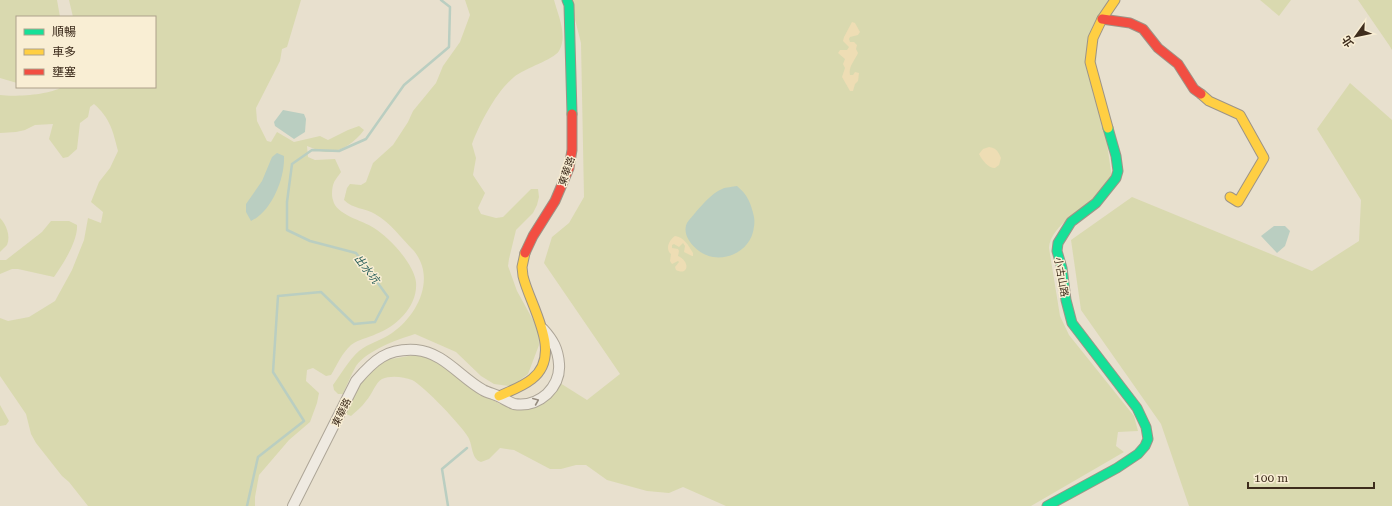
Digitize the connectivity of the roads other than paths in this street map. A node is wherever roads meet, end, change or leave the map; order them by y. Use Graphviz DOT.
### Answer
graph roads {
  1 [pos="567,0"];
  2 [pos="1115,0"];
  3 [pos="1102,19"];
  4 [pos="1230,197"];
  5 [pos="542,329"];
  6 [pos="499,396"];
  7 [pos="293,506"];
  8 [pos="1047,506"];
  1 -- 5 [label="street, 東華路"];
  2 -- 3 [label="street, 小古山路"];
  3 -- 4 [label="street"];
  3 -- 8 [label="street, 小古山路"];
  5 -- 6 [label="street, 東華路"];
  6 -- 5 [label="street, 東華路, one-way"];
  6 -- 7 [label="street, 東華路"];
}
